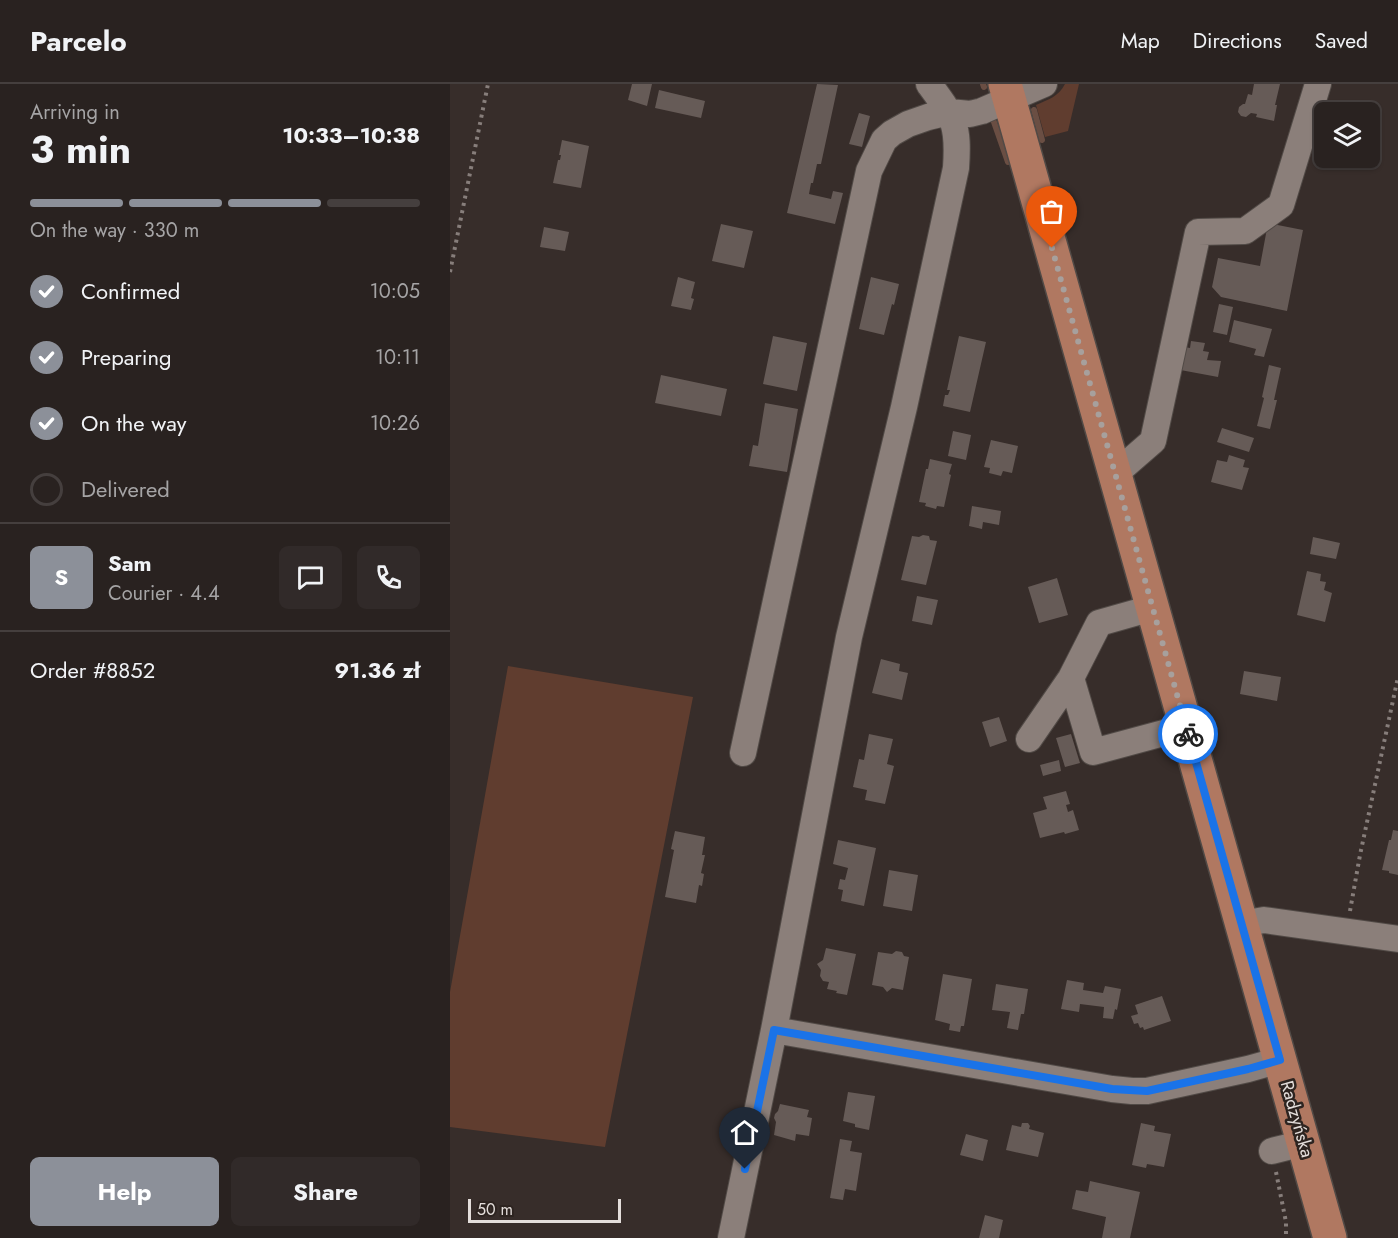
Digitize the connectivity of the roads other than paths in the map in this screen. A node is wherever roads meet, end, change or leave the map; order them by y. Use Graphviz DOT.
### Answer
graph roads {
  1 [pos="929,84"];
  2 [pos="1044,84"];
  3 [pos="1318,84"];
  4 [pos="1007,92"];
  5 [pos="949,112"];
  6 [pos="1115,474"];
  7 [pos="1152,608"];
  8 [pos="1071,678"];
  9 [pos="1186,727"];
  10 [pos="1029,739"];
  11 [pos="743,753"];
  12 [pos="1241,924"];
  13 [pos="1398,939"];
  14 [pos="774,1030"];
  15 [pos="1280,1060"];
  16 [pos="1304,1143"];
  17 [pos="1272,1151"];
  18 [pos="731,1238"];
  19 [pos="1330,1238"];
  1 -- 5 [label="street"];
  2 -- 4 [label="street"];
  3 -- 6 [label="street"];
  4 -- 5 [label="street"];
  4 -- 6 [label="main road, Radzyńska"];
  5 -- 11 [label="street"];
  5 -- 14 [label="street"];
  6 -- 7 [label="main road, Radzyńska"];
  7 -- 8 [label="street"];
  7 -- 9 [label="main road, Radzyńska"];
  8 -- 9 [label="street"];
  8 -- 10 [label="street"];
  9 -- 12 [label="main road, Radzyńska"];
  12 -- 13 [label="street"];
  12 -- 15 [label="main road, Radzyńska"];
  14 -- 15 [label="street"];
  14 -- 18 [label="street"];
  15 -- 16 [label="main road, Radzyńska"];
  16 -- 17 [label="street"];
  16 -- 19 [label="main road, Radzyńska"];
}
